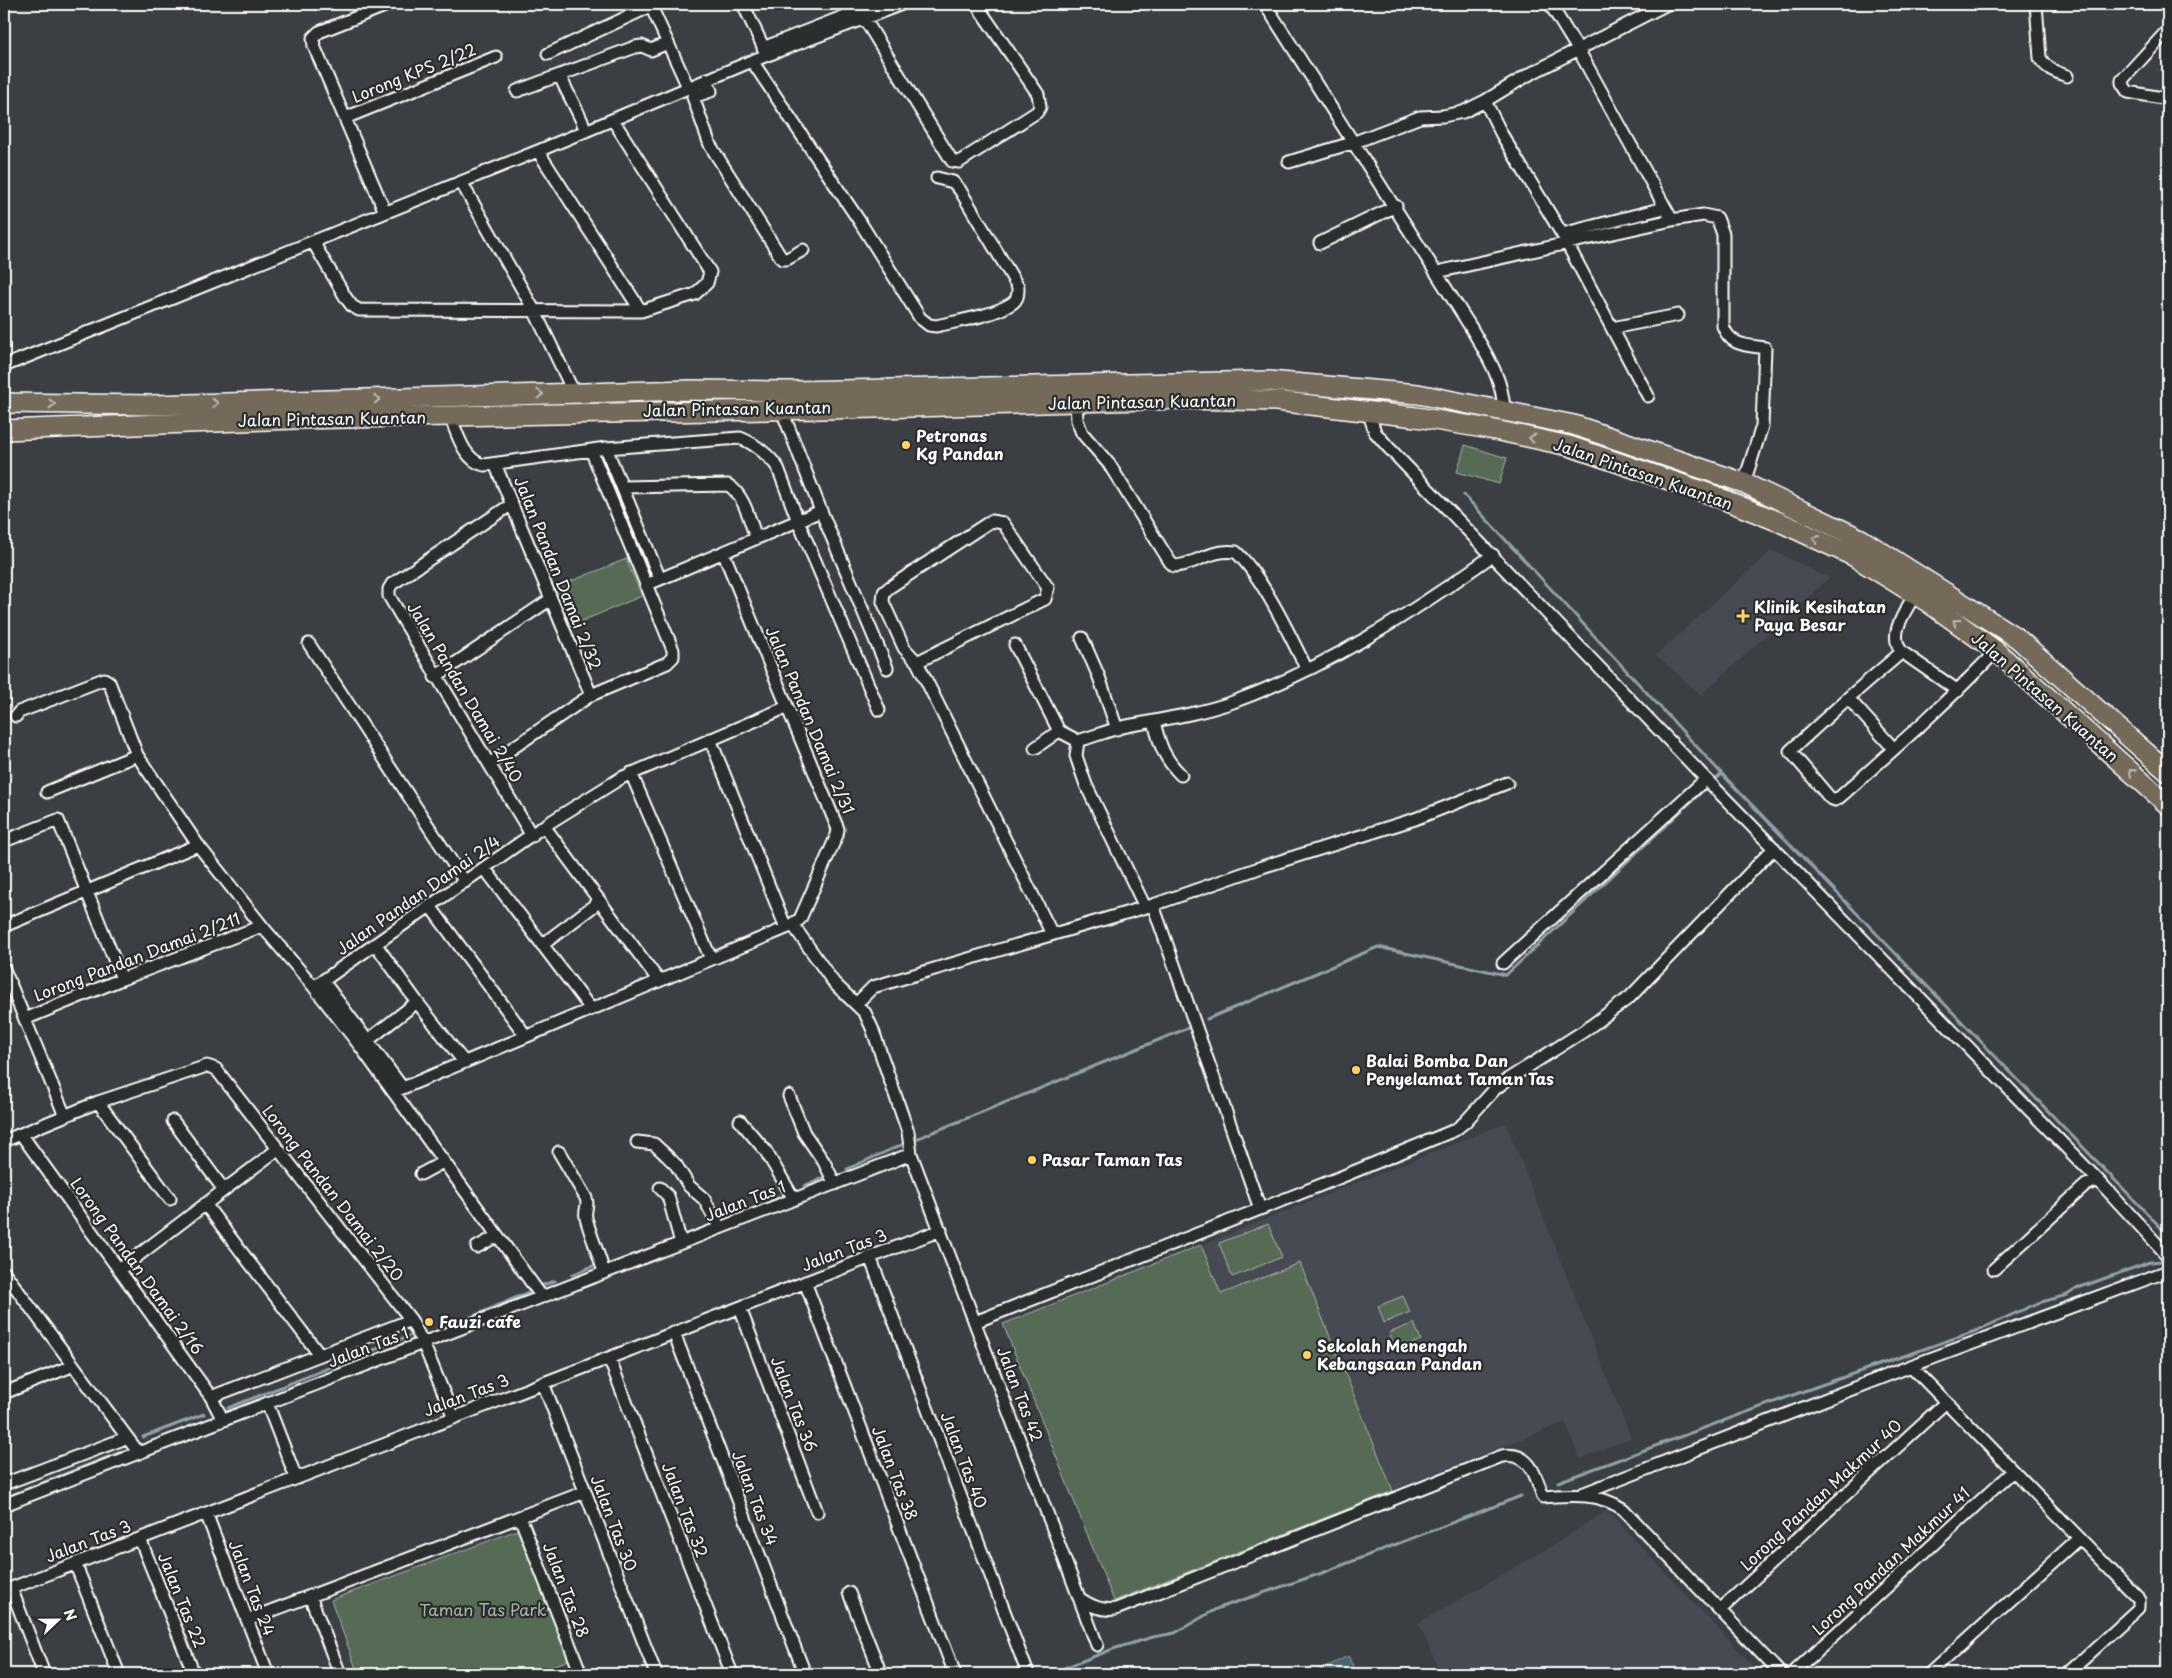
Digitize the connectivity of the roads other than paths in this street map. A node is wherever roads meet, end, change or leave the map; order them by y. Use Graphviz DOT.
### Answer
graph roads {
  1 [pos="390,4"];
  2 [pos="743,4"];
  3 [pos="876,4"];
  4 [pos="902,4"];
  5 [pos="976,4"];
  6 [pos="1265,4"];
  7 [pos="1550,4"];
  8 [pos="1667,4"];
  9 [pos="2036,4"];
  10 [pos="651,5"];
  11 [pos="864,18"];
  12 [pos="2168,30"];
  13 [pos="668,43"];
  14 [pos="1579,50"];
  15 [pos="765,52"];
  16 [pos="548,54"];
  17 [pos="496,57"];
  18 [pos="752,61"];
  19 [pos="560,76"];
  20 [pos="2067,76"];
  21 [pos="708,79"];
  22 [pos="688,87"];
  23 [pos="517,91"];
  24 [pos="2168,99"];
  25 [pos="1484,101"];
  26 [pos="345,118"];
  27 [pos="613,120"];
  28 [pos="586,131"];
  29 [pos="1355,142"];
  30 [pos="538,151"];
  31 [pos="1289,162"];
  32 [pos="937,178"];
  33 [pos="461,182"];
  34 [pos="1396,206"];
  35 [pos="1664,208"];
  36 [pos="385,212"];
  37 [pos="1672,220"];
  38 [pos="1564,238"];
  39 [pos="313,242"];
  40 [pos="1320,243"];
  41 [pos="803,250"];
  42 [pos="1437,272"];
  43 [pos="534,310"];
  44 [pos="641,311"];
  45 [pos="1678,316"];
  46 [pos="1612,328"];
  47 [pos="4,366"];
  48 [pos="574,393"];
  49 [pos="1648,396"];
  50 [pos="1076,402"];
  51 [pos="4,403"];
  52 [pos="781,408"];
  53 [pos="1368,411"];
  54 [pos="1504,411"];
  55 [pos="450,416"];
  56 [pos="4,430"];
  57 [pos="606,448"];
  58 [pos="591,450"];
  59 [pos="495,464"];
  60 [pos="1744,484"];
  61 [pos="623,487"];
  62 [pos="512,504"];
  63 [pos="821,511"];
  64 [pos="798,521"];
  65 [pos="756,538"];
  66 [pos="723,552"];
  67 [pos="1493,555"];
  68 [pos="660,579"];
  69 [pos="646,585"];
  70 [pos="1915,594"];
  71 [pos="551,599"];
  72 [pos="883,602"];
  73 [pos="862,609"];
  74 [pos="1082,638"];
  75 [pos="309,644"];
  76 [pos="1015,645"];
  77 [pos="1996,651"];
  78 [pos="1902,652"];
  79 [pos="917,662"];
  80 [pos="887,668"];
  81 [pos="1307,670"];
  82 [pos="435,677"];
  83 [pos="1958,691"];
  84 [pos="591,695"];
  85 [pos="1848,698"];
  86 [pos="787,707"];
  87 [pos="879,710"];
  88 [pos="16,716"];
  89 [pos="1154,722"];
  90 [pos="1117,729"];
  91 [pos="1059,731"];
  92 [pos="710,739"];
  93 [pos="1078,741"];
  94 [pos="1035,748"];
  95 [pos="1894,749"];
  96 [pos="137,755"];
  97 [pos="489,764"];
  98 [pos="2168,772"];
  99 [pos="631,773"];
  100 [pos="1181,775"];
  101 [pos="1706,779"];
  102 [pos="1507,783"];
  103 [pos="47,792"];
  104 [pos="2168,805"];
  105 [pos="544,826"];
  106 [pos="532,836"];
  107 [pos="4,841"];
  108 [pos="198,845"];
  109 [pos="1774,848"];
  110 [pos="485,868"];
  111 [pos="465,882"];
  112 [pos="86,892"];
  113 [pos="600,901"];
  114 [pos="430,906"];
  115 [pos="1149,906"];
  116 [pos="4,926"];
  117 [pos="262,926"];
  118 [pos="790,927"];
  119 [pos="1052,934"];
  120 [pos="376,945"];
  121 [pos="542,945"];
  122 [pos="711,959"];
  123 [pos="1503,963"];
  124 [pos="4,969"];
  125 [pos="122,978"];
  126 [pos="659,981"];
  127 [pos="319,984"];
  128 [pos="417,1002"];
  129 [pos="857,1003"];
  130 [pos="590,1009"];
  131 [pos="25,1019"];
  132 [pos="526,1036"];
  133 [pos="364,1043"];
  134 [pos="464,1062"];
  135 [pos="397,1090"];
  136 [pos="789,1096"];
  137 [pos="98,1102"];
  138 [pos="65,1116"];
  139 [pos="173,1121"];
  140 [pos="740,1121"];
  141 [pos="21,1134"];
  142 [pos="4,1141"];
  143 [pos="637,1142"];
  144 [pos="278,1149"];
  145 [pos="559,1152"];
  146 [pos="911,1154"];
  147 [pos="443,1162"];
  148 [pos="421,1174"];
  149 [pos="2098,1180"];
  150 [pos="835,1184"];
  151 [pos="660,1188"];
  152 [pos="224,1190"];
  153 [pos="170,1199"];
  154 [pos="794,1200"];
  155 [pos="205,1204"];
  156 [pos="1260,1209"];
  157 [pos="720,1228"];
  158 [pos="940,1230"];
  159 [pos="497,1236"];
  160 [pos="681,1243"];
  161 [pos="477,1247"];
  162 [pos="2168,1256"];
  163 [pos="870,1257"];
  164 [pos="1994,1269"];
  165 [pos="119,1270"];
  166 [pos="2168,1271"];
  167 [pos="4,1272"];
  168 [pos="604,1273"];
  169 [pos="805,1282"];
  170 [pos="542,1297"];
  171 [pos="740,1308"];
  172 [pos="411,1320"];
  173 [pos="975,1322"];
  174 [pos="674,1333"];
  175 [pos="423,1343"];
  176 [pos="319,1354"];
  177 [pos="609,1358"];
  178 [pos="72,1366"];
  179 [pos="1911,1366"];
  180 [pos="543,1383"];
  181 [pos="4,1393"];
  182 [pos="211,1397"];
  183 [pos="266,1403"];
  184 [pos="1945,1403"];
  185 [pos="454,1418"];
  186 [pos="223,1420"];
  187 [pos="126,1438"];
  188 [pos="138,1452"];
  189 [pos="2013,1471"];
  190 [pos="296,1478"];
  191 [pos="4,1484"];
  192 [pos="585,1492"];
  193 [pos="1582,1494"];
  194 [pos="4,1505"];
  195 [pos="817,1512"];
  196 [pos="206,1513"];
  197 [pos="520,1517"];
  198 [pos="140,1538"];
  199 [pos="2079,1538"];
  200 [pos="75,1564"];
  201 [pos="7,1590"];
  202 [pos="849,1593"];
  203 [pos="310,1596"];
  204 [pos="1079,1598"];
  205 [pos="1720,1610"];
  206 [pos="247,1620"];
  207 [pos="1097,1645"];
  208 [pos="44,1674"];
  209 [pos="119,1674"];
  210 [pos="194,1674"];
  211 [pos="268,1674"];
  212 [pos="340,1674"];
  213 [pos="581,1674"];
  214 [pos="656,1674"];
  215 [pos="732,1674"];
  216 [pos="805,1674"];
  217 [pos="881,1674"];
  218 [pos="955,1674"];
  219 [pos="1028,1674"];
  220 [pos="1781,1674"];
  221 [pos="1792,1674"];
  222 [pos="1929,1674"];
  223 [pos="2067,1674"];
  1 -- 26 [label="street"];
  2 -- 15 [label="street"];
  3 -- 15 [label="street"];
  4 -- 11 [label="street"];
  5 -- 11 [label="street"];
  6 -- 29 [label="street"];
  7 -- 14 [label="street"];
  8 -- 14 [label="street"];
  9 -- 20 [label="street"];
  10 -- 13 [label="street"];
  10 -- 16 [label="street"];
  11 -- 15 [label="street"];
  12 -- 24 [label="street"];
  13 -- 19 [label="street"];
  13 -- 22 [label="street"];
  14 -- 25 [label="street"];
  14 -- 35 [label="street"];
  15 -- 18 [label="street"];
  17 -- 26 [label="street, Lorong KPS 2/22"];
  18 -- 21 [label="street"];
  18 -- 32 [label="street"];
  19 -- 23 [label="street"];
  19 -- 28 [label="street"];
  21 -- 22 [label="street"];
  21 -- 41 [label="street"];
  22 -- 27 [label="street"];
  25 -- 29 [label="street"];
  25 -- 38 [label="street"];
  26 -- 36 [label="street"];
  27 -- 28 [label="street"];
  27 -- 44 [label="street"];
  28 -- 30 [label="street"];
  29 -- 31 [label="street"];
  29 -- 34 [label="street"];
  30 -- 33 [label="street"];
  30 -- 44 [label="street"];
  33 -- 36 [label="street"];
  33 -- 43 [label="street"];
  34 -- 40 [label="street"];
  34 -- 42 [label="street"];
  35 -- 37 [label="street"];
  35 -- 38 [label="street"];
  36 -- 39 [label="street"];
  37 -- 38 [label="street"];
  37 -- 60 [label="street"];
  38 -- 42 [label="street"];
  38 -- 46 [label="street"];
  39 -- 43 [label="street"];
  39 -- 47 [label="street"];
  42 -- 54 [label="street"];
  43 -- 44 [label="street"];
  43 -- 48 [label="street"];
  45 -- 46 [label="street"];
  46 -- 49 [label="street"];
  51 -- 48 [label="highway, Jalan Pintasan Kuantan, one-way"];
  48 -- 54 [label="highway, Jalan Pintasan Kuantan"];
  50 -- 52 [label="highway, Jalan Pintasan Kuantan"];
  50 -- 53 [label="highway, Jalan Pintasan Kuantan"];
  50 -- 81 [label="street"];
  52 -- 55 [label="highway, Jalan Pintasan Kuantan"];
  52 -- 63 [label="street"];
  53 -- 67 [label="street"];
  70 -- 53 [label="highway, Jalan Pintasan Kuantan, one-way"];
  54 -- 60 [label="highway, Jalan Pintasan Kuantan"];
  55 -- 56 [label="highway, Jalan Pintasan Kuantan"];
  55 -- 59 [label="street"];
  57 -- 58 [label="street"];
  57 -- 61 [label="street"];
  57 -- 64 [label="street"];
  58 -- 59 [label="street"];
  58 -- 69 [label="street"];
  59 -- 62 [label="street, Jalan Pandan Damai 2/32"];
  60 -- 98 [label="highway, Jalan Pintasan Kuantan"];
  61 -- 65 [label="street"];
  61 -- 68 [label="street"];
  62 -- 71 [label="street, Jalan Pandan Damai 2/32"];
  62 -- 82 [label="street, Jalan Pandan Damai 2/40"];
  63 -- 64 [label="street"];
  63 -- 73 [label="street"];
  64 -- 65 [label="street"];
  64 -- 87 [label="street"];
  65 -- 66 [label="street"];
  66 -- 68 [label="street"];
  66 -- 86 [label="street, Jalan Pandan Damai 2/31"];
  67 -- 81 [label="street"];
  67 -- 101 [label="street"];
  68 -- 69 [label="street"];
  69 -- 84 [label="street"];
  77 -- 70 [label="highway, Jalan Pintasan Kuantan, one-way"];
  70 -- 78 [label="street"];
  71 -- 82 [label="street"];
  71 -- 84 [label="street, Jalan Pandan Damai 2/32"];
  72 -- 73 [label="street"];
  72 -- 79 [label="street"];
  72 -- 79 [label="street"];
  73 -- 80 [label="street"];
  74 -- 90 [label="street"];
  75 -- 111 [label="street"];
  76 -- 91 [label="street"];
  77 -- 83 [label="street"];
  104 -- 77 [label="highway, Jalan Pintasan Kuantan, one-way"];
  78 -- 83 [label="street"];
  78 -- 85 [label="street"];
  79 -- 119 [label="street"];
  81 -- 89 [label="street"];
  82 -- 97 [label="street, Jalan Pandan Damai 2/40"];
  83 -- 95 [label="street"];
  84 -- 97 [label="street"];
  85 -- 95 [label="street"];
  85 -- 95 [label="street"];
  86 -- 92 [label="street, Jalan Pandan Damai 2/4"];
  86 -- 118 [label="street, Jalan Pandan Damai 2/31"];
  88 -- 96 [label="street"];
  89 -- 90 [label="street"];
  89 -- 100 [label="street"];
  90 -- 93 [label="street"];
  91 -- 93 [label="street"];
  91 -- 94 [label="street"];
  92 -- 99 [label="street, Jalan Pandan Damai 2/4"];
  92 -- 118 [label="street, Jalan Tas 42"];
  93 -- 115 [label="street"];
  96 -- 103 [label="street"];
  96 -- 108 [label="street"];
  97 -- 106 [label="street, Jalan Pandan Damai 2/40"];
  99 -- 105 [label="street, Jalan Pandan Damai 2/4"];
  99 -- 122 [label="street"];
  101 -- 109 [label="street"];
  101 -- 123 [label="street"];
  102 -- 115 [label="street"];
  105 -- 106 [label="street, Jalan Pandan Damai 2/4"];
  105 -- 113 [label="street"];
  106 -- 110 [label="street, Jalan Pandan Damai 2/4"];
  107 -- 112 [label="street"];
  108 -- 112 [label="street"];
  108 -- 117 [label="street"];
  109 -- 149 [label="street"];
  109 -- 156 [label="street"];
  110 -- 111 [label="street, Jalan Pandan Damai 2/4"];
  110 -- 121 [label="street"];
  111 -- 114 [label="street, Jalan Pandan Damai 2/4"];
  112 -- 116 [label="street"];
  112 -- 125 [label="street"];
  113 -- 121 [label="street"];
  113 -- 126 [label="street"];
  114 -- 120 [label="street, Jalan Pandan Damai 2/4"];
  114 -- 132 [label="street"];
  115 -- 119 [label="street"];
  115 -- 156 [label="street"];
  117 -- 125 [label="street, Lorong Pandan Damai 2/211"];
  117 -- 127 [label="street"];
  118 -- 122 [label="street"];
  118 -- 129 [label="street, Jalan Tas 42"];
  119 -- 129 [label="street"];
  120 -- 127 [label="street, Jalan Pandan Damai 2/4"];
  120 -- 128 [label="street"];
  121 -- 130 [label="street"];
  122 -- 126 [label="street"];
  124 -- 131 [label="street"];
  125 -- 131 [label="street, Lorong Pandan Damai 2/211"];
  126 -- 130 [label="street"];
  127 -- 133 [label="street"];
  128 -- 133 [label="street"];
  128 -- 134 [label="street"];
  129 -- 146 [label="street, Jalan Tas 42"];
  130 -- 132 [label="street"];
  131 -- 138 [label="street"];
  132 -- 134 [label="street"];
  133 -- 135 [label="street"];
  134 -- 135 [label="street"];
  135 -- 147 [label="street"];
  136 -- 150 [label="street"];
  137 -- 138 [label="street"];
  137 -- 144 [label="street, Lorong Pandan Damai 2/20"];
  137 -- 153 [label="street"];
  138 -- 141 [label="street"];
  139 -- 152 [label="street"];
  140 -- 154 [label="street"];
  141 -- 142 [label="street"];
  141 -- 165 [label="street, Lorong Pandan Damai 2/16"];
  143 -- 157 [label="street"];
  144 -- 152 [label="street"];
  144 -- 172 [label="street, Lorong Pandan Damai 2/20"];
  145 -- 168 [label="street"];
  146 -- 150 [label="street, Jalan Tas 1"];
  146 -- 158 [label="street, Jalan Tas 42"];
  147 -- 148 [label="street"];
  147 -- 159 [label="street"];
  149 -- 162 [label="street"];
  149 -- 164 [label="street"];
  150 -- 154 [label="street, Jalan Tas 1"];
  151 -- 160 [label="street"];
  152 -- 155 [label="street"];
  154 -- 157 [label="street, Jalan Tas 1"];
  155 -- 165 [label="street"];
  155 -- 176 [label="street"];
  156 -- 173 [label="street"];
  157 -- 160 [label="street, Jalan Tas 1"];
  158 -- 163 [label="street, Jalan Tas 3"];
  158 -- 173 [label="street, Jalan Tas 42"];
  159 -- 161 [label="street"];
  159 -- 170 [label="street"];
  160 -- 168 [label="street, Jalan Tas 1"];
  163 -- 169 [label="street, Jalan Tas 3"];
  163 -- 219 [label="street, Jalan Tas 40"];
  165 -- 182 [label="street, Lorong Pandan Damai 2/16"];
  166 -- 179 [label="street"];
  167 -- 178 [label="street"];
  168 -- 170 [label="street, Jalan Tas 1"];
  169 -- 171 [label="street, Jalan Tas 3"];
  169 -- 218 [label="street, Jalan Tas 38"];
  170 -- 175 [label="street, Jalan Tas 1"];
  171 -- 174 [label="street, Jalan Tas 3"];
  171 -- 195 [label="street, Jalan Tas 36"];
  172 -- 175 [label="street, Lorong Pandan Damai 2/20"];
  172 -- 176 [label="street"];
  173 -- 204 [label="street, Jalan Tas 42"];
  174 -- 177 [label="street, Jalan Tas 3"];
  174 -- 216 [label="street, Jalan Tas 34"];
  175 -- 183 [label="street, Jalan Tas 1"];
  175 -- 185 [label="street, Lorong Pandan Damai 2/20"];
  176 -- 182 [label="street"];
  177 -- 180 [label="street, Jalan Tas 3"];
  177 -- 215 [label="street, Jalan Tas 32"];
  178 -- 181 [label="street"];
  178 -- 187 [label="street"];
  179 -- 184 [label="street"];
  179 -- 193 [label="street"];
  180 -- 185 [label="street, Jalan Tas 3"];
  180 -- 192 [label="street, Jalan Tas 30"];
  182 -- 186 [label="street, Lorong Pandan Damai 2/16"];
  183 -- 186 [label="street, Jalan Tas 1"];
  183 -- 190 [label="street"];
  184 -- 189 [label="street"];
  184 -- 205 [label="street, Lorong Pandan Makmur 40"];
  185 -- 190 [label="street, Jalan Tas 3"];
  186 -- 188 [label="street, Jalan Tas 1"];
  187 -- 188 [label="street"];
  187 -- 191 [label="street"];
  188 -- 194 [label="street, Jalan Tas 1"];
  189 -- 199 [label="street"];
  189 -- 221 [label="street, Lorong Pandan Makmur 41"];
  190 -- 196 [label="street, Jalan Tas 3"];
  192 -- 197 [label="street"];
  192 -- 214 [label="street, Jalan Tas 30"];
  193 -- 204 [label="street"];
  193 -- 205 [label="street"];
  196 -- 198 [label="street, Jalan Tas 3"];
  196 -- 206 [label="street, Jalan Tas 24"];
  197 -- 203 [label="street"];
  197 -- 213 [label="street, Jalan Tas 28"];
  198 -- 200 [label="street, Jalan Tas 3"];
  198 -- 210 [label="street, Jalan Tas 22"];
  199 -- 222 [label="street"];
  199 -- 223 [label="street"];
  200 -- 201 [label="street, Jalan Tas 3"];
  200 -- 209 [label="street"];
  201 -- 208 [label="street"];
  202 -- 217 [label="street"];
  203 -- 206 [label="street"];
  203 -- 212 [label="street"];
  204 -- 207 [label="street, Jalan Tas 42"];
  205 -- 220 [label="street"];
  206 -- 211 [label="street, Jalan Tas 24"];
}
